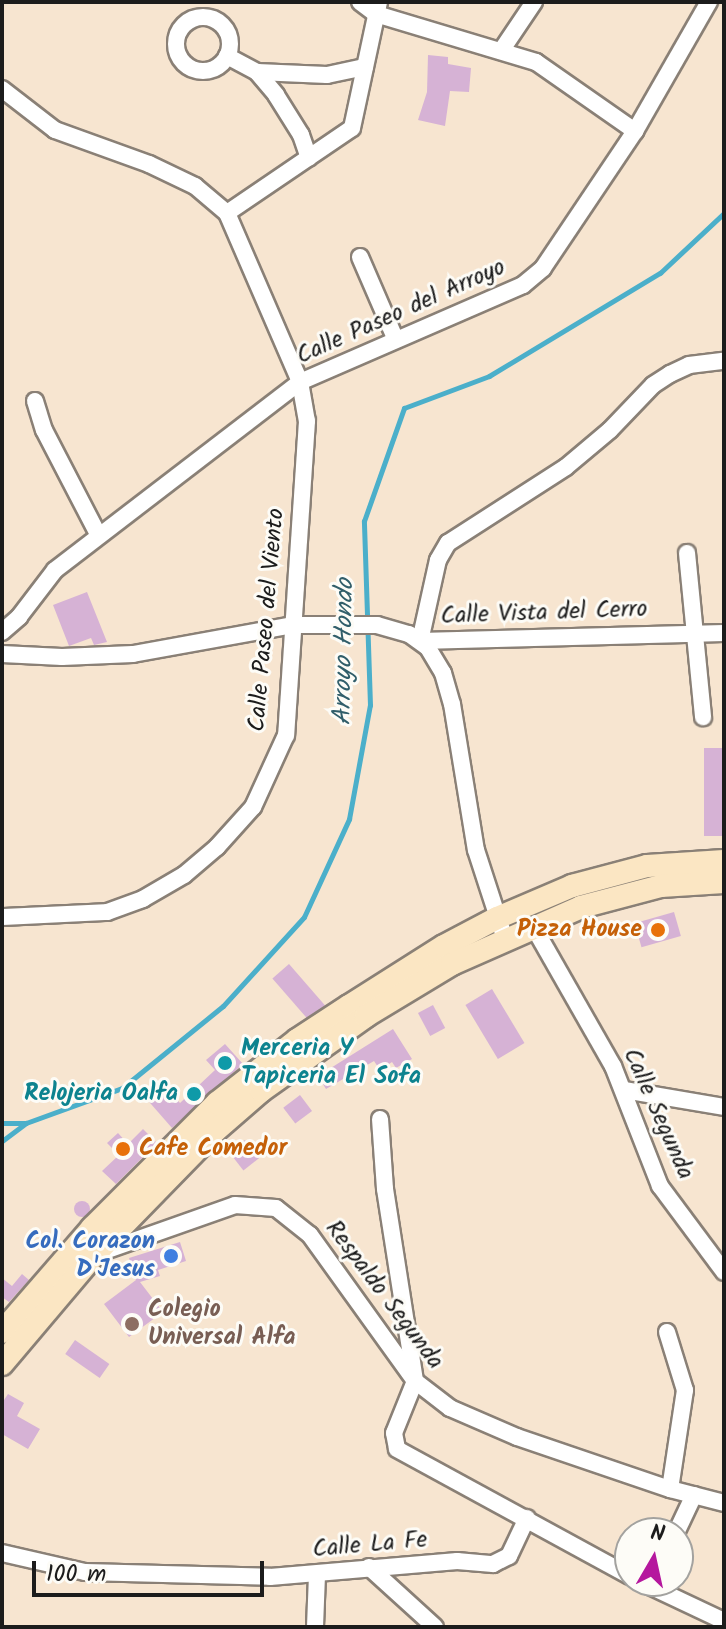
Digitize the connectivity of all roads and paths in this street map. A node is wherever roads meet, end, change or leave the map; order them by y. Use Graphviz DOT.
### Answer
graph roads {
  1 [pos="360,2"];
  2 [pos="534,2"];
  3 [pos="709,2"];
  4 [pos="378,8"];
  5 [pos="501,51"];
  6 [pos="227,56"];
  7 [pos="365,67"];
  8 [pos="257,72"];
  9 [pos="2,89"];
  10 [pos="635,131"];
  11 [pos="309,158"];
  12 [pos="227,213"];
  13 [pos="360,257"];
  14 [pos="396,340"];
  15 [pos="724,361"];
  16 [pos="300,382"];
  17 [pos="35,401"];
  18 [pos="99,536"];
  19 [pos="687,553"];
  20 [pos="292,625"];
  21 [pos="2,632"];
  22 [pos="697,633"];
  23 [pos="724,633"];
  24 [pos="420,641"];
  25 [pos="2,654"];
  26 [pos="703,717"];
  27 [pos="724,861"];
  28 [pos="724,882"];
  29 [pos="2,917"];
  30 [pos="533,926"];
  31 [pos="501,929"];
  32 [pos="624,1090"];
  33 [pos="724,1107"];
  34 [pos="380,1119"];
  35 [pos="94,1255"];
  36 [pos="724,1272"];
  37 [pos="2,1332"];
  38 [pos="667,1332"];
  39 [pos="2,1364"];
  40 [pos="415,1381"];
  41 [pos="670,1489"];
  42 [pos="694,1495"];
  43 [pos="724,1503"];
  44 [pos="684,1517"];
  45 [pos="527,1518"];
  46 [pos="2,1553"];
  47 [pos="369,1567"];
  48 [pos="614,1567"];
  49 [pos="317,1574"];
  50 [pos="676,1597"];
  51 [pos="724,1621"];
  52 [pos="315,1627"];
  53 [pos="435,1627"];
  1 -- 4 [label="street"];
  2 -- 5 [label="street"];
  3 -- 10 [label="street, Calle Paseo del Arroyo"];
  4 -- 5 [label="street"];
  4 -- 7 [label="street"];
  5 -- 10 [label="street"];
  6 -- 8 [label="street"];
  7 -- 8 [label="street"];
  7 -- 11 [label="street"];
  8 -- 11 [label="street"];
  9 -- 12 [label="street"];
  10 -- 14 [label="street, Calle Paseo del Arroyo"];
  11 -- 12 [label="street"];
  12 -- 16 [label="street, Calle Paseo del Viento"];
  13 -- 14 [label="street"];
  14 -- 16 [label="street, Calle Paseo del Arroyo"];
  15 -- 24 [label="street, Calle Vista del Cerro"];
  16 -- 18 [label="street, Calle Paseo del Arroyo"];
  16 -- 20 [label="street, Calle Paseo del Viento"];
  17 -- 18 [label="street"];
  18 -- 21 [label="street, Calle Paseo del Arroyo"];
  19 -- 22 [label="street"];
  20 -- 24 [label="street"];
  20 -- 25 [label="street"];
  20 -- 29 [label="street, Calle Paseo del Viento"];
  22 -- 23 [label="street, Calle Vista del Cerro"];
  22 -- 24 [label="street, Calle Vista del Cerro"];
  22 -- 26 [label="street"];
  24 -- 31 [label="street"];
  27 -- 31 [label="main road"];
  28 -- 30 [label="main road"];
  30 -- 31 [label="main road"];
  30 -- 32 [label="street, Calle Segunda"];
  31 -- 35 [label="main road"];
  31 -- 37 [label="main road"];
  32 -- 33 [label="street"];
  32 -- 36 [label="street, Calle Segunda"];
  34 -- 40 [label="street"];
  35 -- 39 [label="main road"];
  35 -- 40 [label="street, Respaldo Segunda"];
  38 -- 41 [label="street"];
  40 -- 41 [label="street, Respaldo Segunda"];
  40 -- 45 [label="street"];
  41 -- 42 [label="street, Respaldo Segunda"];
  42 -- 43 [label="street, Respaldo Segunda"];
  42 -- 44 [label="street"];
  45 -- 47 [label="street, Calle La Fe"];
  45 -- 48 [label="street"];
  46 -- 49 [label="street, Calle La Fe"];
  47 -- 49 [label="street, Calle La Fe"];
  47 -- 53 [label="street"];
  49 -- 52 [label="street"];
  50 -- 51 [label="street"];
}
